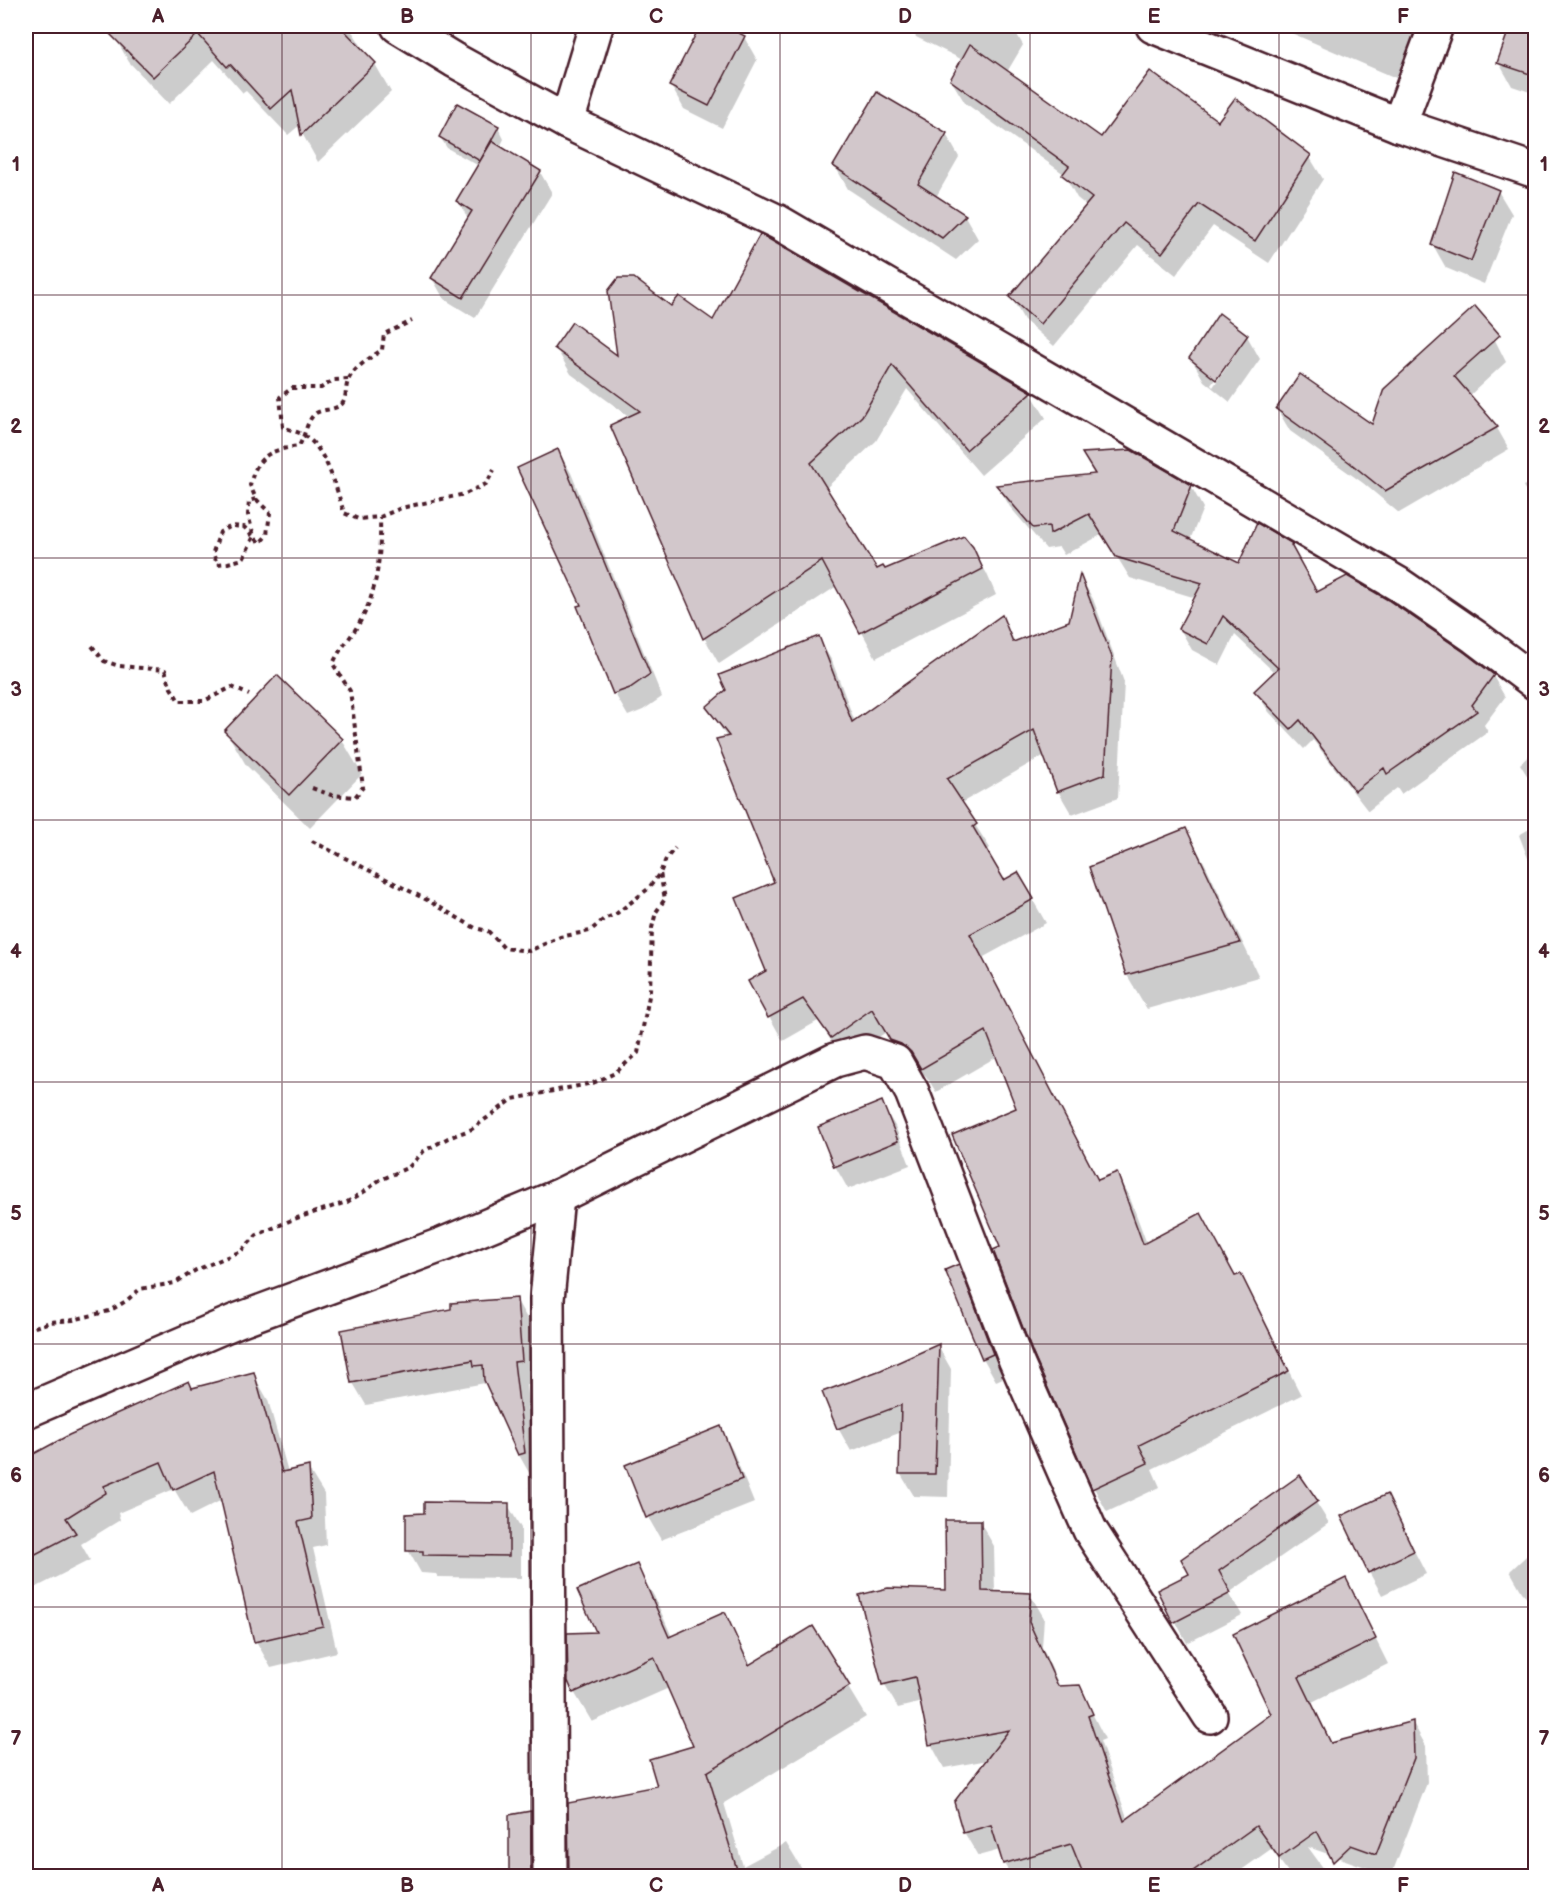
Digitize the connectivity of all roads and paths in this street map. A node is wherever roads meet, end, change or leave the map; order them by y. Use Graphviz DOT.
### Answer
graph roads {
  1 [pos="399,26"];
  2 [pos="596,26"];
  3 [pos="1153,26"];
  4 [pos="1436,26"];
  5 [pos="567,122"];
  6 [pos="1400,125"];
  7 [pos="1536,171"];
  8 [pos="412,321"];
  9 [pos="348,379"];
  10 [pos="305,436"];
  11 [pos="494,470"];
  12 [pos="256,499"];
  13 [pos="380,517"];
  14 [pos="254,536"];
  15 [pos="92,646"];
  16 [pos="1536,684"];
  17 [pos="249,694"];
  18 [pos="312,788"];
  19 [pos="312,841"];
  20 [pos="675,848"];
  21 [pos="660,873"];
  22 [pos="557,1197"];
  23 [pos="26,1330"];
  24 [pos="26,1411"];
  25 [pos="1210,1716"];
  26 [pos="550,1876"];
  1 -- 5 [label="street"];
  2 -- 5 [label="street"];
  3 -- 6 [label="street"];
  4 -- 6 [label="street"];
  5 -- 16 [label="street"];
  6 -- 7 [label="street"];
  8 -- 9 [label="path"];
  9 -- 10 [label="path"];
  9 -- 10 [label="path"];
  10 -- 12 [label="path"];
  10 -- 13 [label="path"];
  11 -- 13 [label="path"];
  12 -- 14 [label="path"];
  12 -- 14 [label="path"];
  13 -- 18 [label="path"];
  14 -- 14 [label="path"];
  15 -- 17 [label="path"];
  19 -- 21 [label="path"];
  20 -- 21 [label="path"];
  21 -- 23 [label="path"];
  22 -- 24 [label="street"];
  22 -- 25 [label="street"];
  22 -- 26 [label="street"];
}
